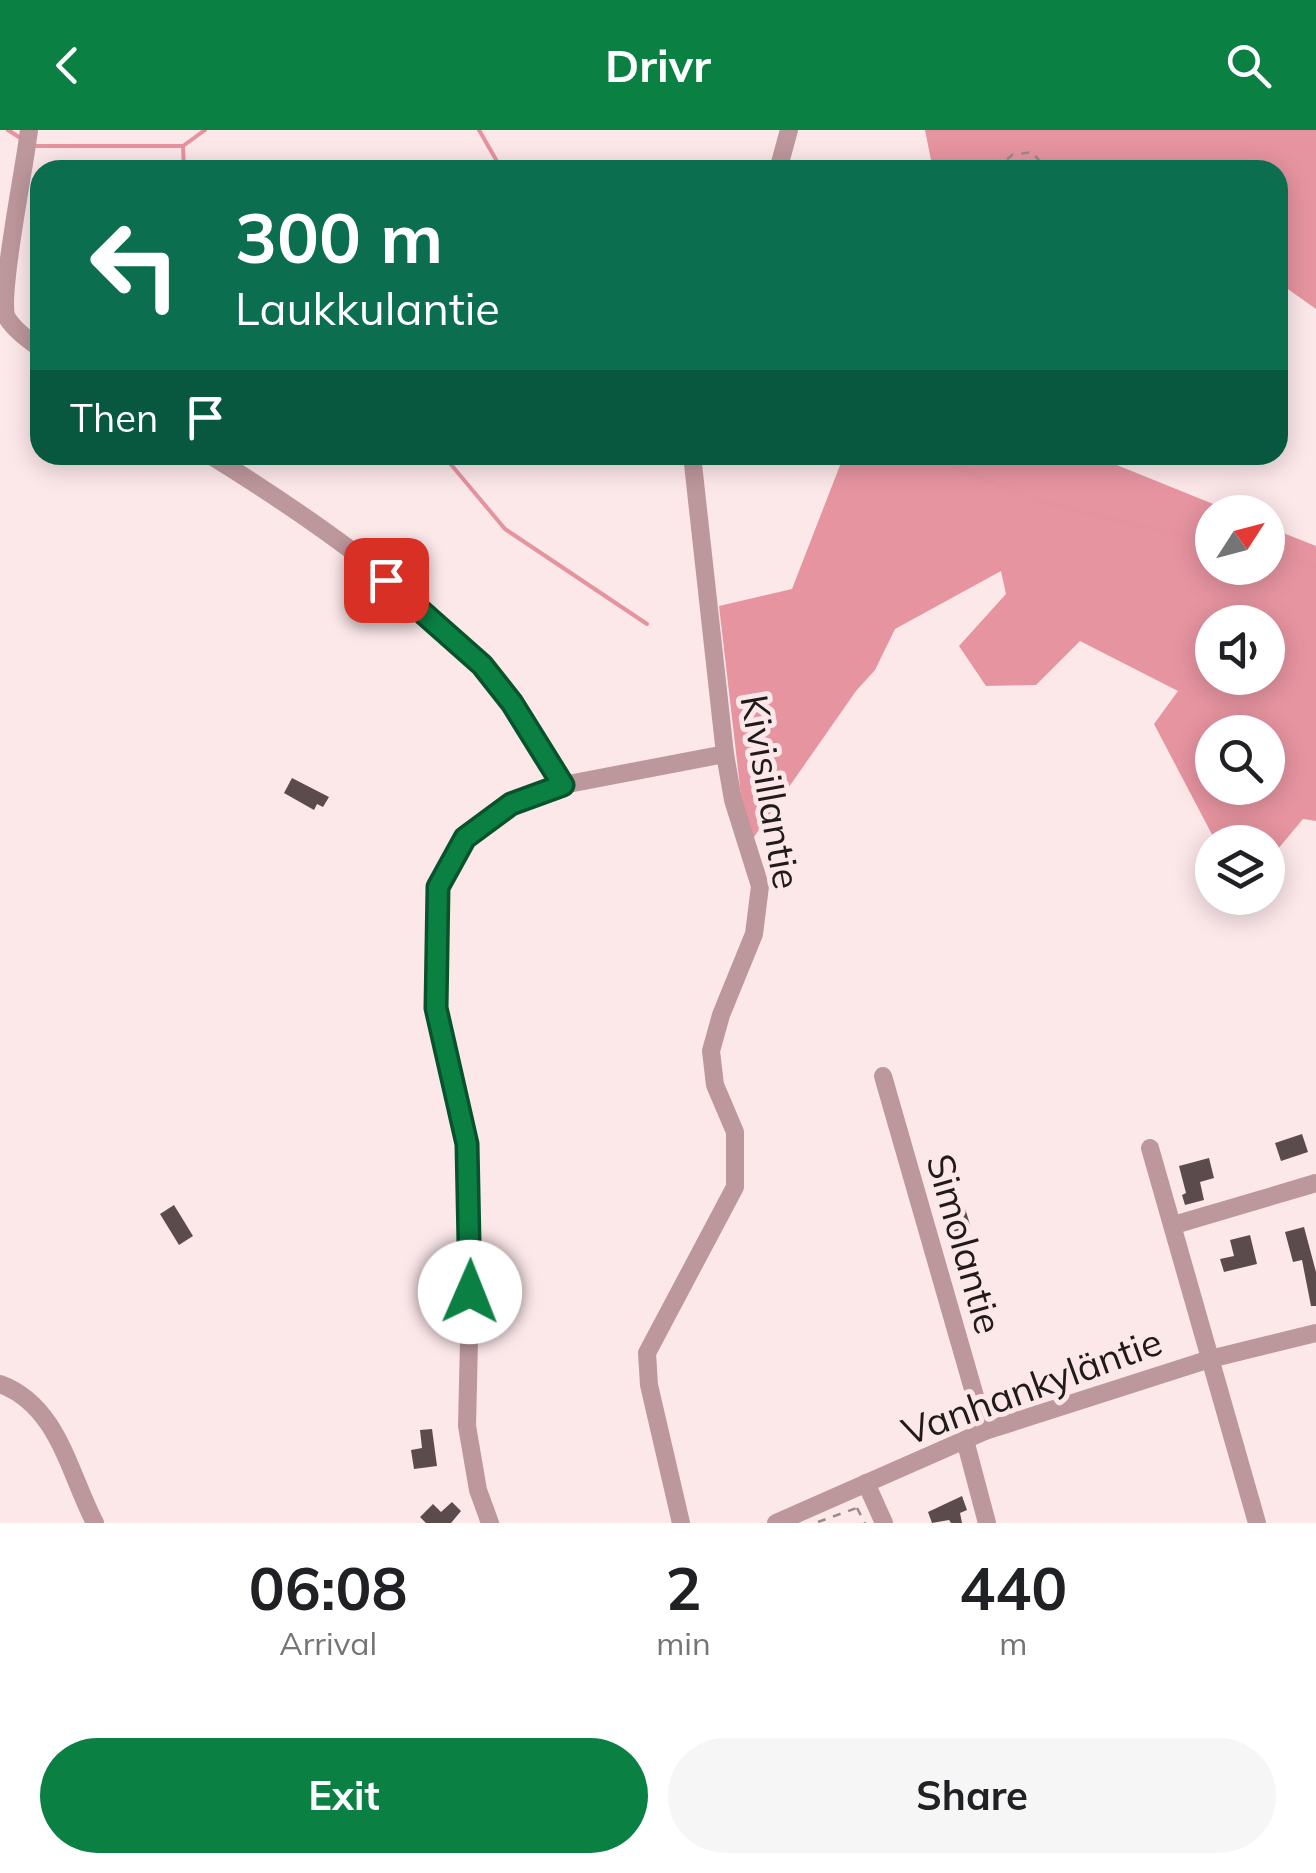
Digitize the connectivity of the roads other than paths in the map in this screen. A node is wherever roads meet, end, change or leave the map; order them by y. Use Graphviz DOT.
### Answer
graph roads {
  1 [pos="789,130"];
  2 [pos="28,138"];
  3 [pos="781,160"];
  4 [pos="30,340"];
  5 [pos="226,465"];
  6 [pos="693,465"];
  7 [pos="725,754"];
  8 [pos="563,785"];
  9 [pos="883,1076"];
  10 [pos="1150,1148"];
  11 [pos="1316,1183"];
  12 [pos="1174,1225"];
  13 [pos="1316,1333"];
  14 [pos="1210,1359"];
  15 [pos="0,1384"];
  16 [pos="985,1431"];
  17 [pos="965,1440"];
  18 [pos="866,1497"];
  19 [pos="95,1523"];
  20 [pos="490,1523"];
  21 [pos="680,1523"];
  22 [pos="776,1523"];
  23 [pos="884,1523"];
  24 [pos="987,1523"];
  25 [pos="1257,1523"];
  1 -- 3 [label="street"];
  2 -- 4 [label="street"];
  5 -- 8 [label="street"];
  6 -- 7 [label="street, Kivisillantie"];
  7 -- 8 [label="street"];
  7 -- 21 [label="street, Kivisillantie"];
  8 -- 20 [label="street"];
  9 -- 16 [label="street, Simolantie"];
  10 -- 12 [label="street"];
  11 -- 12 [label="street"];
  12 -- 14 [label="street"];
  13 -- 14 [label="street, Vanhankyläntie"];
  14 -- 16 [label="street, Vanhankyläntie"];
  14 -- 25 [label="street"];
  15 -- 19 [label="street"];
  16 -- 17 [label="street, Vanhankyläntie"];
  17 -- 18 [label="street, Vanhankyläntie"];
  17 -- 24 [label="street"];
  18 -- 22 [label="street, Vanhankyläntie"];
  18 -- 23 [label="street"];
}
